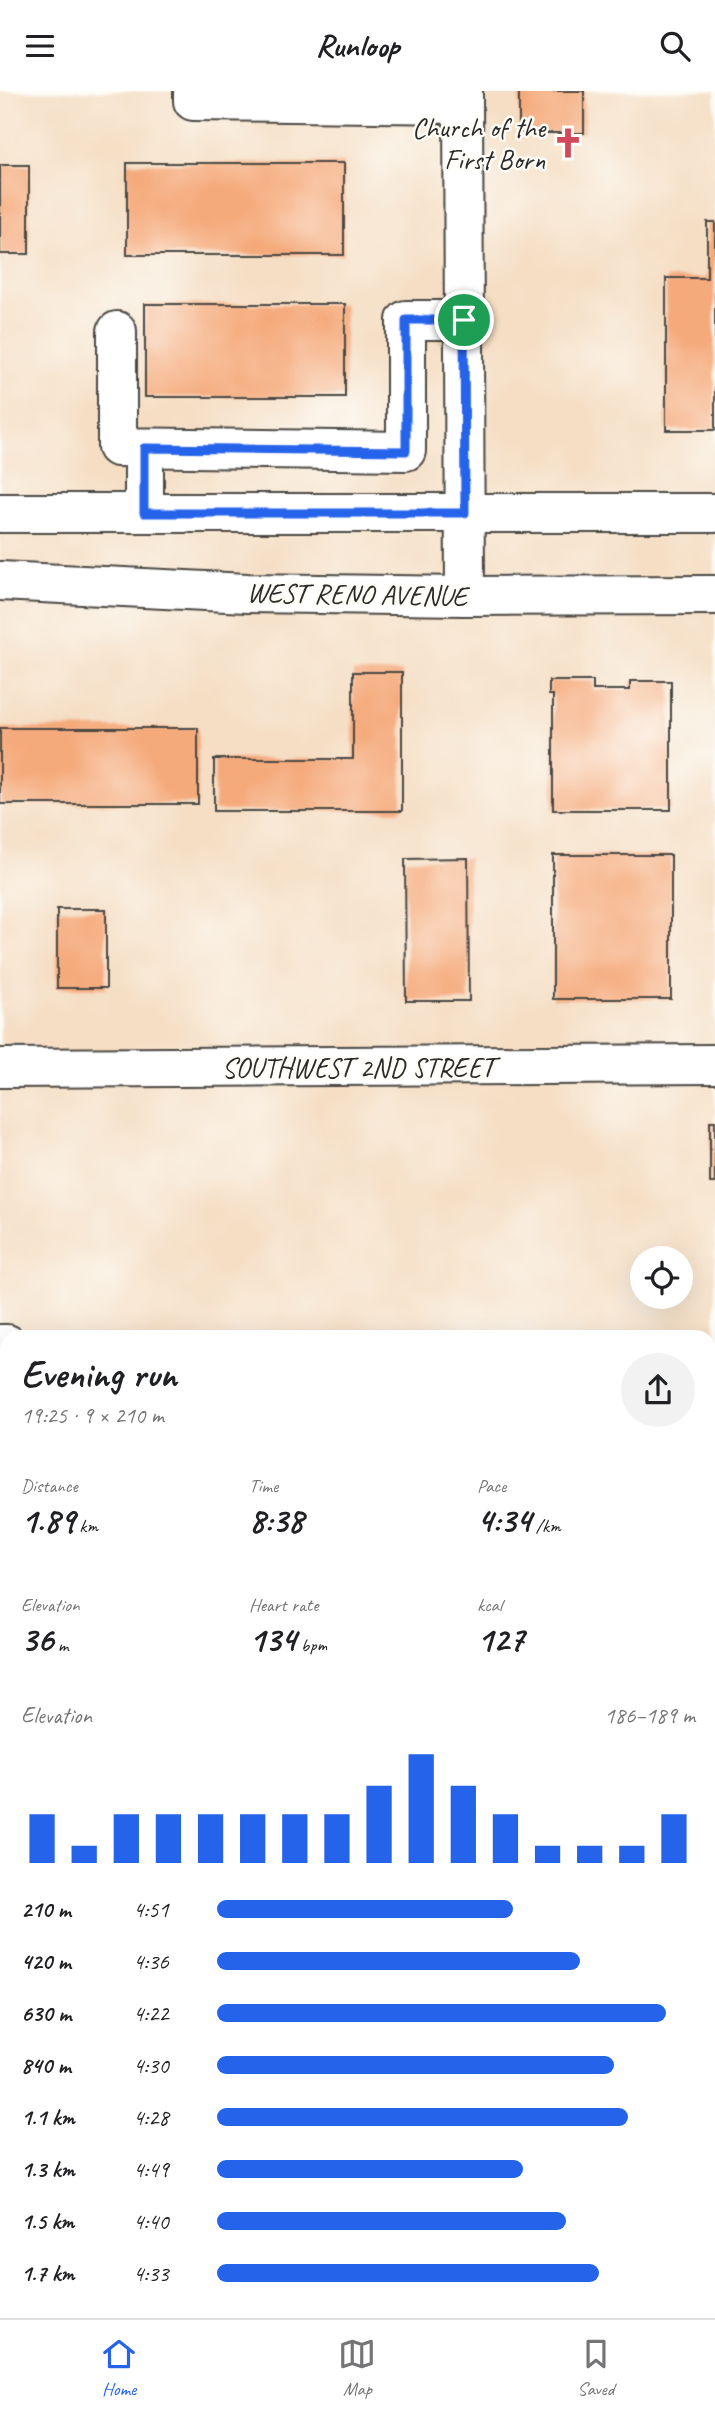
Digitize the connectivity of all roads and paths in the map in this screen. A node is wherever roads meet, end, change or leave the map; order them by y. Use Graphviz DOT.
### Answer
graph roads {
  1 [pos="193,91"];
  2 [pos="463,97"];
  3 [pos="464,320"];
  4 [pos="117,331"];
  5 [pos="144,448"];
  6 [pos="0,513"];
  7 [pos="144,513"];
  8 [pos="465,513"];
  9 [pos="715,513"];
  10 [pos="0,581"];
  11 [pos="715,595"];
  12 [pos="465,596"];
  13 [pos="715,1064"];
  14 [pos="0,1068"];
  1 -- 2 [label="main road"];
  2 -- 3 [label="main road"];
  3 -- 5 [label="main road"];
  3 -- 8 [label="main road"];
  4 -- 5 [label="main road"];
  5 -- 7 [label="main road"];
  6 -- 7 [label="main road"];
  7 -- 8 [label="main road"];
  8 -- 9 [label="main road"];
  8 -- 12 [label="main road"];
  10 -- 12 [label="main road, WEST RENO AVENUE"];
  11 -- 12 [label="main road, WEST RENO AVENUE"];
  13 -- 14 [label="main road, SOUTHWEST 2ND STREET"];
}
